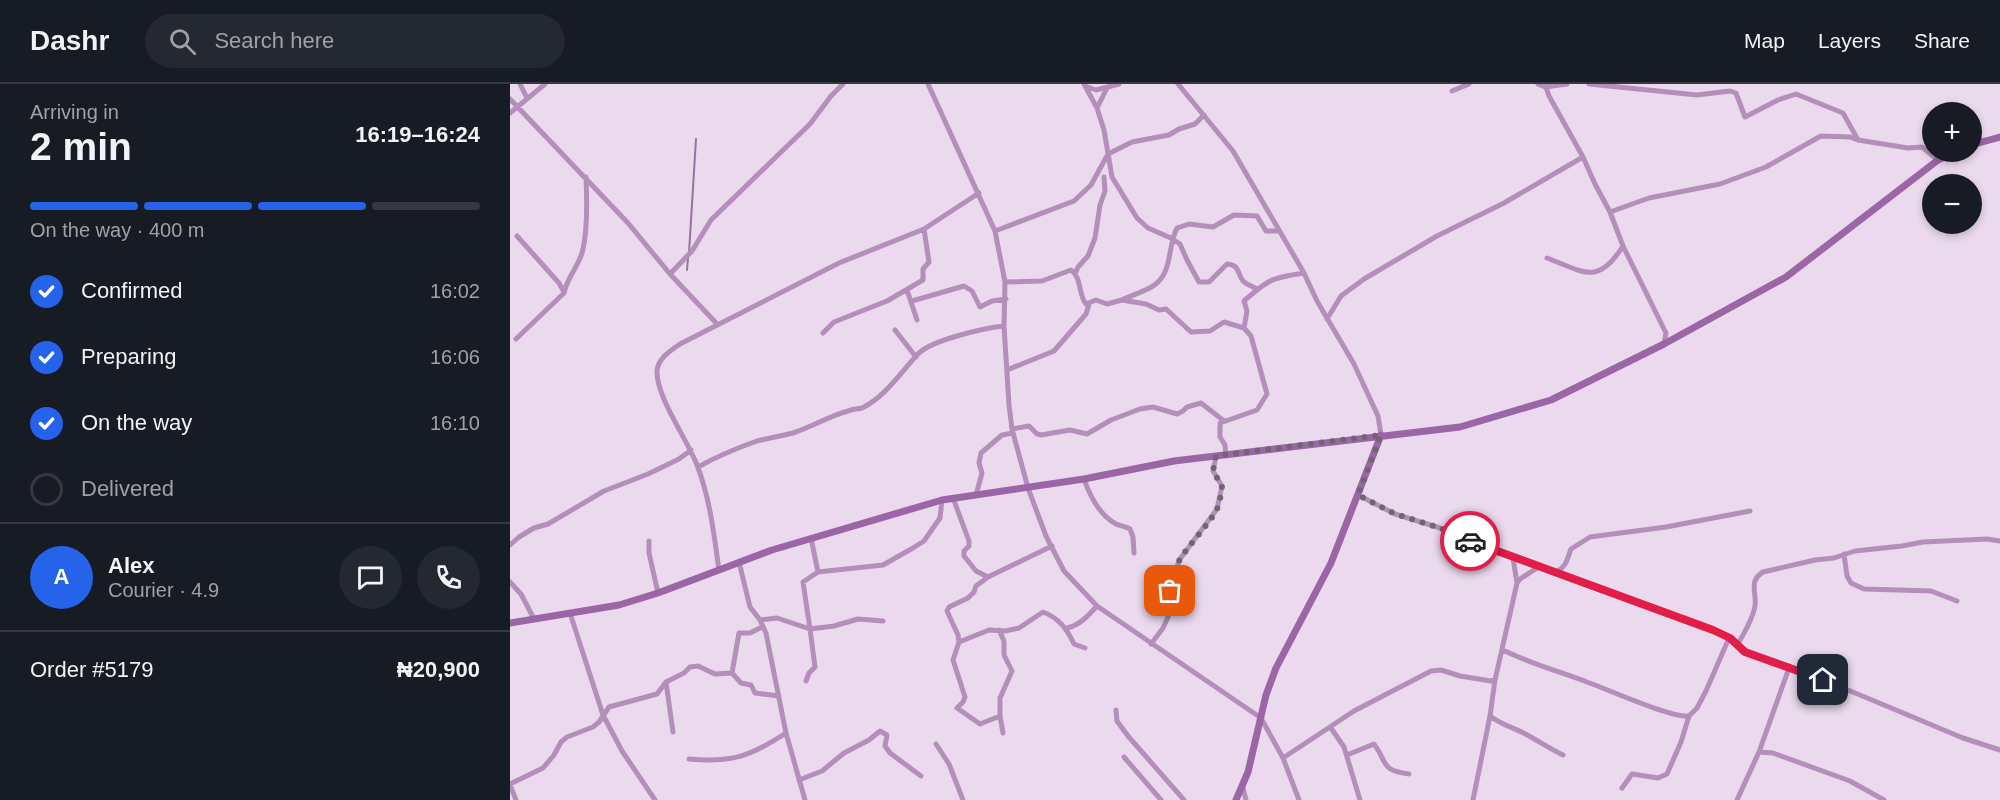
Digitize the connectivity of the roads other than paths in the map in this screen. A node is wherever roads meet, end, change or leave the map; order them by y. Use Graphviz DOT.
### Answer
graph roads {
  1 [pos="520,84"];
  2 [pos="545,84"];
  3 [pos="843,84"];
  4 [pos="928,84"];
  5 [pos="1119,84"];
  6 [pos="1178,84"];
  7 [pos="1469,84"];
  8 [pos="1538,84"];
  9 [pos="1567,84"];
  10 [pos="1589,84"];
  11 [pos="1084,85"];
  12 [pos="1545,86"];
  13 [pos="1107,88"];
  14 [pos="1452,91"];
  15 [pos="527,98"];
  16 [pos="510,99"];
  17 [pos="519,106"];
  18 [pos="1097,108"];
  19 [pos="510,113"];
  20 [pos="1204,115"];
  21 [pos="2000,137"];
  22 [pos="1858,140"];
  23 [pos="1982,142"];
  24 [pos="1922,147"];
  25 [pos="1108,154"];
  26 [pos="1584,157"];
  27 [pos="1935,162"];
  28 [pos="1096,176"];
  29 [pos="586,177"];
  30 [pos="1104,177"];
  31 [pos="1112,177"];
  32 [pos="979,193"];
  33 [pos="1610,212"];
  34 [pos="924,229"];
  35 [pos="995,231"];
  36 [pos="1278,231"];
  37 [pos="517,236"];
  38 [pos="1171,238"];
  39 [pos="1623,246"];
  40 [pos="1547,258"];
  41 [pos="1304,273"];
  42 [pos="670,274"];
  43 [pos="1075,274"];
  44 [pos="1005,282"];
  45 [pos="1257,289"];
  46 [pos="907,290"];
  47 [pos="564,293"];
  48 [pos="1006,298"];
  49 [pos="1122,300"];
  50 [pos="912,301"];
  51 [pos="1089,304"];
  52 [pos="1327,319"];
  53 [pos="917,320"];
  54 [pos="718,325"];
  55 [pos="1004,326"];
  56 [pos="1244,328"];
  57 [pos="895,330"];
  58 [pos="823,333"];
  59 [pos="516,339"];
  60 [pos="1664,344"];
  61 [pos="916,357"];
  62 [pos="1007,370"];
  63 [pos="1224,422"];
  64 [pos="1013,431"];
  65 [pos="1381,435"];
  66 [pos="691,450"];
  67 [pos="1226,455"];
  68 [pos="1216,456"];
  69 [pos="698,467"];
  70 [pos="1084,479"];
  71 [pos="1028,488"];
  72 [pos="976,495"];
  73 [pos="1358,495"];
  74 [pos="953,498"];
  75 [pos="942,500"];
  76 [pos="1750,511"];
  77 [pos="812,538"];
  78 [pos="649,541"];
  79 [pos="2000,541"];
  80 [pos="510,545"];
  81 [pos="1052,546"];
  82 [pos="1134,553"];
  83 [pos="1844,554"];
  84 [pos="1513,558"];
  85 [pos="739,562"];
  86 [pos="1540,566"];
  87 [pos="720,570"];
  88 [pos="818,572"];
  89 [pos="1556,572"];
  90 [pos="988,577"];
  91 [pos="510,582"];
  92 [pos="1517,583"];
  93 [pos="658,593"];
  94 [pos="1957,601"];
  95 [pos="1097,606"];
  96 [pos="570,613"];
  97 [pos="534,619"];
  98 [pos="760,620"];
  99 [pos="883,621"];
  100 [pos="510,623"];
  101 [pos="762,627"];
  102 [pos="1067,628"];
  103 [pos="810,629"];
  104 [pos="999,630"];
  105 [pos="1730,638"];
  106 [pos="959,642"];
  107 [pos="1151,644"];
  108 [pos="1737,646"];
  109 [pos="1085,648"];
  110 [pos="1503,650"];
  111 [pos="1789,668"];
  112 [pos="732,673"];
  113 [pos="1495,680"];
  114 [pos="806,681"];
  115 [pos="666,682"];
  116 [pos="779,696"];
  117 [pos="598,697"];
  118 [pos="609,707"];
  119 [pos="1116,710"];
  120 [pos="603,715"];
  121 [pos="1490,716"];
  122 [pos="1689,716"];
  123 [pos="1000,717"];
  124 [pos="1261,718"];
  125 [pos="1331,728"];
  126 [pos="673,732"];
  127 [pos="786,733"];
  128 [pos="1003,733"];
  129 [pos="936,744"];
  130 [pos="2000,750"];
  131 [pos="1759,752"];
  132 [pos="1347,754"];
  133 [pos="1563,755"];
  134 [pos="1124,757"];
  135 [pos="1283,758"];
  136 [pos="689,759"];
  137 [pos="1409,774"];
  138 [pos="921,776"];
  139 [pos="799,780"];
  140 [pos="510,784"];
  141 [pos="1243,788"];
  142 [pos="1622,788"];
  143 [pos="1879,799"];
  144 [pos="516,800"];
  145 [pos="655,800"];
  146 [pos="805,800"];
  147 [pos="963,800"];
  148 [pos="1161,800"];
  149 [pos="1184,800"];
  150 [pos="1236,800"];
  151 [pos="1246,800"];
  152 [pos="1299,800"];
  153 [pos="1360,800"];
  154 [pos="1473,800"];
  155 [pos="1737,800"];
  1 -- 15 [label="street"];
  2 -- 15 [label="street"];
  3 -- 42 [label="street"];
  4 -- 32 [label="street"];
  5 -- 13 [label="street"];
  6 -- 20 [label="street"];
  7 -- 14 [label="street"];
  8 -- 12 [label="street"];
  9 -- 12 [label="street"];
  10 -- 22 [label="street"];
  11 -- 13 [label="street"];
  11 -- 18 [label="street"];
  12 -- 26 [label="street"];
  13 -- 18 [label="street"];
  15 -- 17 [label="street"];
  16 -- 17 [label="street"];
  17 -- 19 [label="street"];
  17 -- 29 [label="street"];
  18 -- 25 [label="street"];
  20 -- 25 [label="street"];
  20 -- 36 [label="street"];
  21 -- 23 [label="main road"];
  22 -- 24 [label="street"];
  22 -- 33 [label="street"];
  25 -- 28 [label="street"];
  25 -- 31 [label="street"];
  26 -- 33 [label="street"];
  26 -- 52 [label="street"];
  27 -- 60 [label="main road"];
  28 -- 30 [label="street"];
  28 -- 35 [label="street"];
  29 -- 42 [label="street"];
  29 -- 47 [label="street"];
  30 -- 31 [label="street"];
  30 -- 43 [label="street"];
  31 -- 38 [label="street"];
  32 -- 34 [label="street"];
  32 -- 35 [label="street"];
  33 -- 39 [label="street"];
  34 -- 46 [label="street"];
  34 -- 54 [label="street"];
  35 -- 44 [label="street"];
  36 -- 38 [label="street"];
  36 -- 41 [label="street"];
  37 -- 47 [label="street"];
  38 -- 45 [label="street"];
  38 -- 49 [label="street"];
  39 -- 40 [label="street"];
  39 -- 60 [label="street"];
  41 -- 45 [label="street"];
  41 -- 52 [label="street"];
  42 -- 54 [label="street"];
  43 -- 44 [label="street"];
  43 -- 51 [label="street"];
  44 -- 48 [label="street"];
  45 -- 56 [label="street"];
  46 -- 50 [label="street"];
  46 -- 58 [label="street"];
  47 -- 59 [label="street"];
  48 -- 50 [label="street"];
  48 -- 55 [label="street"];
  49 -- 51 [label="street"];
  49 -- 56 [label="street"];
  50 -- 53 [label="street"];
  51 -- 62 [label="street"];
  52 -- 65 [label="street"];
  54 -- 66 [label="street"];
  55 -- 61 [label="street"];
  55 -- 62 [label="street"];
  56 -- 63 [label="street"];
  57 -- 61 [label="street"];
  60 -- 65 [label="main road"];
  61 -- 69 [label="street"];
  62 -- 64 [label="street"];
  63 -- 64 [label="street"];
  63 -- 67 [label="street"];
  64 -- 71 [label="street"];
  64 -- 72 [label="street"];
  65 -- 67 [label="main road"];
  65 -- 73 [label="main road"];
  66 -- 69 [label="street"];
  66 -- 80 [label="street"];
  67 -- 68 [label="main road"];
  68 -- 70 [label="main road"];
  68 -- 107 [label="street"];
  69 -- 87 [label="street"];
  70 -- 71 [label="main road"];
  70 -- 82 [label="street"];
  71 -- 72 [label="main road"];
  71 -- 81 [label="street"];
  72 -- 74 [label="main road"];
  73 -- 84 [label="street"];
  73 -- 124 [label="main road"];
  74 -- 75 [label="main road"];
  74 -- 90 [label="street"];
  75 -- 77 [label="main road"];
  75 -- 88 [label="street"];
  76 -- 89 [label="street"];
  77 -- 85 [label="main road"];
  77 -- 88 [label="street"];
  78 -- 93 [label="street"];
  79 -- 83 [label="street"];
  81 -- 90 [label="street"];
  81 -- 95 [label="street"];
  83 -- 94 [label="street"];
  83 -- 108 [label="street"];
  84 -- 86 [label="street"];
  84 -- 92 [label="street"];
  85 -- 87 [label="main road"];
  85 -- 98 [label="street"];
  86 -- 89 [label="street"];
  86 -- 92 [label="street"];
  87 -- 93 [label="main road"];
  88 -- 103 [label="street"];
  89 -- 105 [label="street"];
  90 -- 106 [label="street"];
  91 -- 97 [label="street"];
  92 -- 110 [label="street"];
  93 -- 96 [label="main road"];
  95 -- 102 [label="street"];
  95 -- 107 [label="street"];
  96 -- 97 [label="main road"];
  96 -- 117 [label="street"];
  97 -- 100 [label="main road"];
  98 -- 101 [label="street"];
  98 -- 103 [label="street"];
  99 -- 103 [label="street"];
  101 -- 112 [label="street"];
  101 -- 116 [label="street"];
  102 -- 104 [label="street"];
  102 -- 109 [label="street"];
  103 -- 114 [label="street"];
  104 -- 106 [label="street"];
  104 -- 123 [label="street"];
  105 -- 108 [label="street"];
  105 -- 122 [label="street"];
  106 -- 123 [label="street"];
  107 -- 124 [label="street"];
  108 -- 111 [label="street"];
  110 -- 113 [label="street"];
  110 -- 122 [label="street"];
  111 -- 130 [label="street"];
  111 -- 131 [label="street"];
  112 -- 115 [label="street"];
  112 -- 116 [label="street"];
  113 -- 121 [label="street"];
  113 -- 125 [label="street"];
  115 -- 118 [label="street"];
  115 -- 126 [label="street"];
  116 -- 127 [label="street"];
  117 -- 118 [label="street"];
  117 -- 120 [label="street"];
  118 -- 120 [label="street"];
  119 -- 149 [label="street"];
  120 -- 140 [label="street"];
  120 -- 145 [label="street"];
  121 -- 133 [label="street"];
  121 -- 154 [label="street"];
  122 -- 142 [label="street"];
  123 -- 128 [label="street"];
  124 -- 135 [label="street"];
  124 -- 141 [label="main road"];
  125 -- 132 [label="street"];
  125 -- 135 [label="street"];
  127 -- 136 [label="street"];
  127 -- 139 [label="street"];
  129 -- 147 [label="street"];
  131 -- 143 [label="street"];
  131 -- 155 [label="street"];
  132 -- 137 [label="street"];
  132 -- 153 [label="street"];
  134 -- 148 [label="street"];
  135 -- 152 [label="street"];
  138 -- 139 [label="street"];
  139 -- 146 [label="street"];
  140 -- 144 [label="street"];
  141 -- 150 [label="main road"];
  141 -- 151 [label="street"];
}
